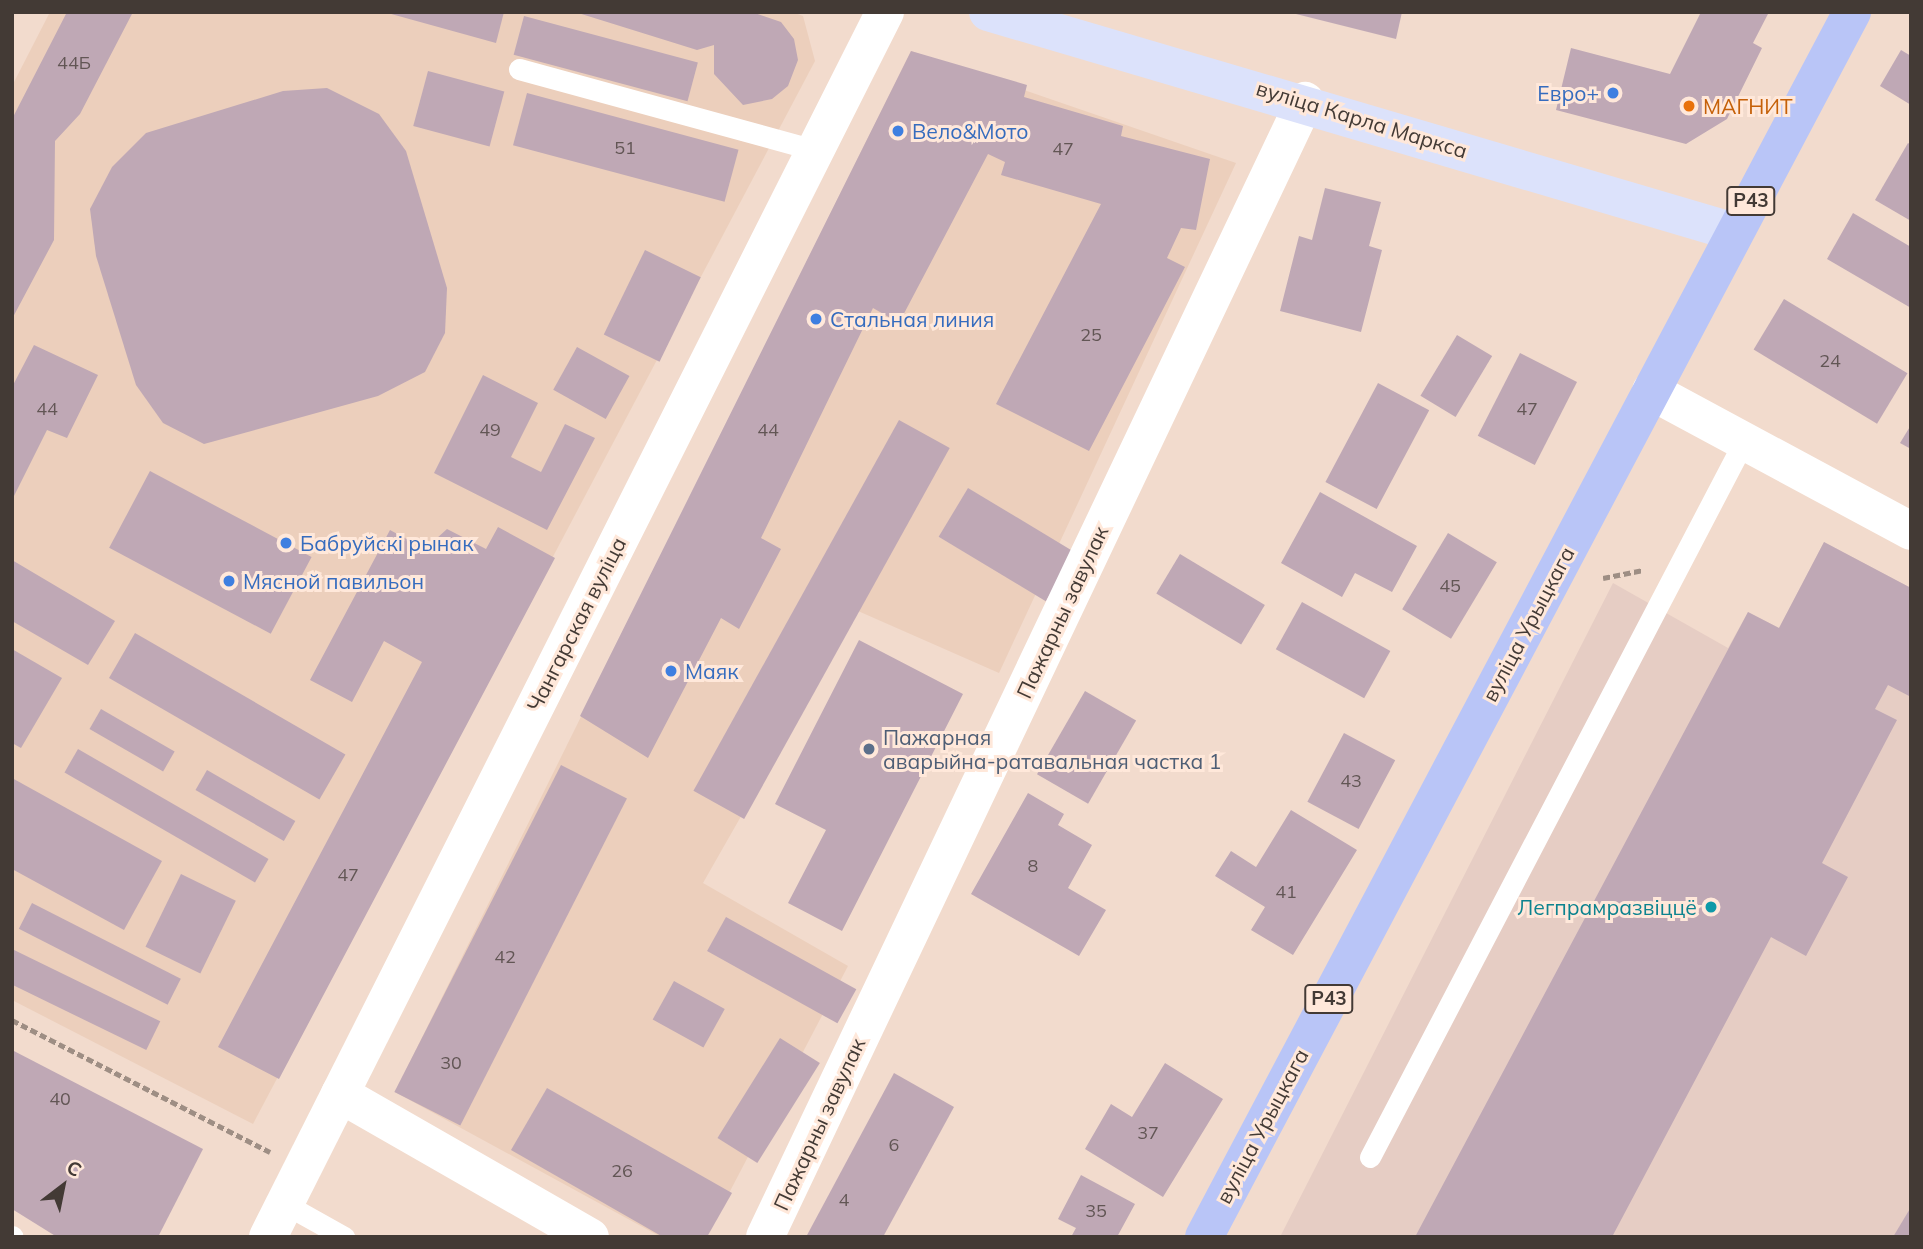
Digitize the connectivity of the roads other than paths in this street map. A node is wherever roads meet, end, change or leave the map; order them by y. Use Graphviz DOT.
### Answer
graph roads {
  1 [pos="885,12"];
  2 [pos="988,12"];
  3 [pos="1852,12"];
  4 [pos="519,69"];
  5 [pos="1305,101"];
  6 [pos="815,150"];
  7 [pos="1734,232"];
  8 [pos="1651,391"];
  9 [pos="1744,441"];
  10 [pos="1911,531"];
  11 [pos="340,1094"];
  12 [pos="1370,1157"];
  13 [pos="277,1220"];
  14 [pos="344,1237"];
  15 [pos="590,1237"];
  16 [pos="765,1237"];
  17 [pos="1204,1237"];
  1 -- 6 [label="street, Чангарская вуліца"];
  2 -- 5 [label="street, вуліца Карла Маркса"];
  3 -- 7 [label="main road, вуліца Урыцкага / Р43"];
  4 -- 6 [label="lane"];
  5 -- 7 [label="street, вуліца Карла Маркса"];
  5 -- 16 [label="street, Пажарны завулак"];
  6 -- 11 [label="street, Чангарская вуліца"];
  7 -- 8 [label="main road, вуліца Урыцкага / Р43"];
  8 -- 9 [label="street"];
  8 -- 17 [label="main road, вуліца Урыцкага / Р43"];
  9 -- 10 [label="street"];
  9 -- 12 [label="lane"];
  11 -- 13 [label="street, Чангарская вуліца"];
  11 -- 15 [label="street"];
  13 -- 14 [label="lane"];
}
